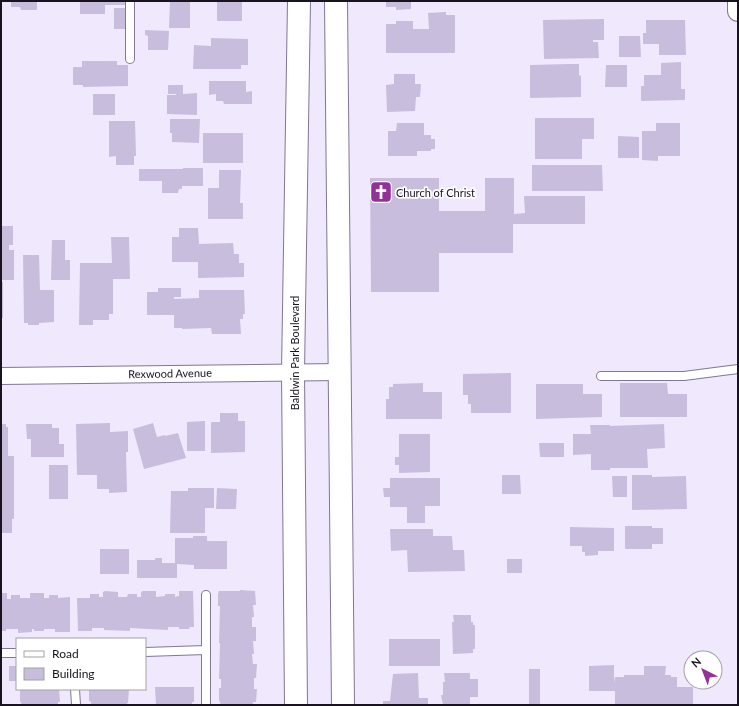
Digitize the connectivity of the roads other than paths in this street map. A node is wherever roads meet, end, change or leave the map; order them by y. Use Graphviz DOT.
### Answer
graph roads {
  1 [pos="130,1"];
  2 [pos="299,1"];
  3 [pos="336,1"];
  4 [pos="738,1"];
  5 [pos="738,11"];
  6 [pos="130,59"];
  7 [pos="738,369"];
  8 [pos="293,372"];
  9 [pos="340,372"];
  10 [pos="1,376"];
  11 [pos="600,376"];
  12 [pos="206,595"];
  13 [pos="206,650"];
  14 [pos="146,652"];
  15 [pos="1,653"];
  16 [pos="16,653"];
  17 [pos="75,690"];
  18 [pos="76,705"];
  19 [pos="206,705"];
  20 [pos="296,705"];
  21 [pos="342,705"];
  1 -- 6 [label="lane"];
  2 -- 8 [label="main road, Baldwin Park Boulevard"];
  3 -- 9 [label="main road"];
  4 -- 5 [label="street"];
  7 -- 11 [label="lane"];
  8 -- 9 [label="street, Rexwood Avenue"];
  8 -- 10 [label="street, Rexwood Avenue"];
  8 -- 20 [label="main road, Baldwin Park Boulevard"];
  9 -- 21 [label="main road"];
  12 -- 13 [label="lane"];
  13 -- 14 [label="lane"];
  13 -- 19 [label="lane"];
  15 -- 16 [label="lane"];
  17 -- 18 [label="lane"];
}
